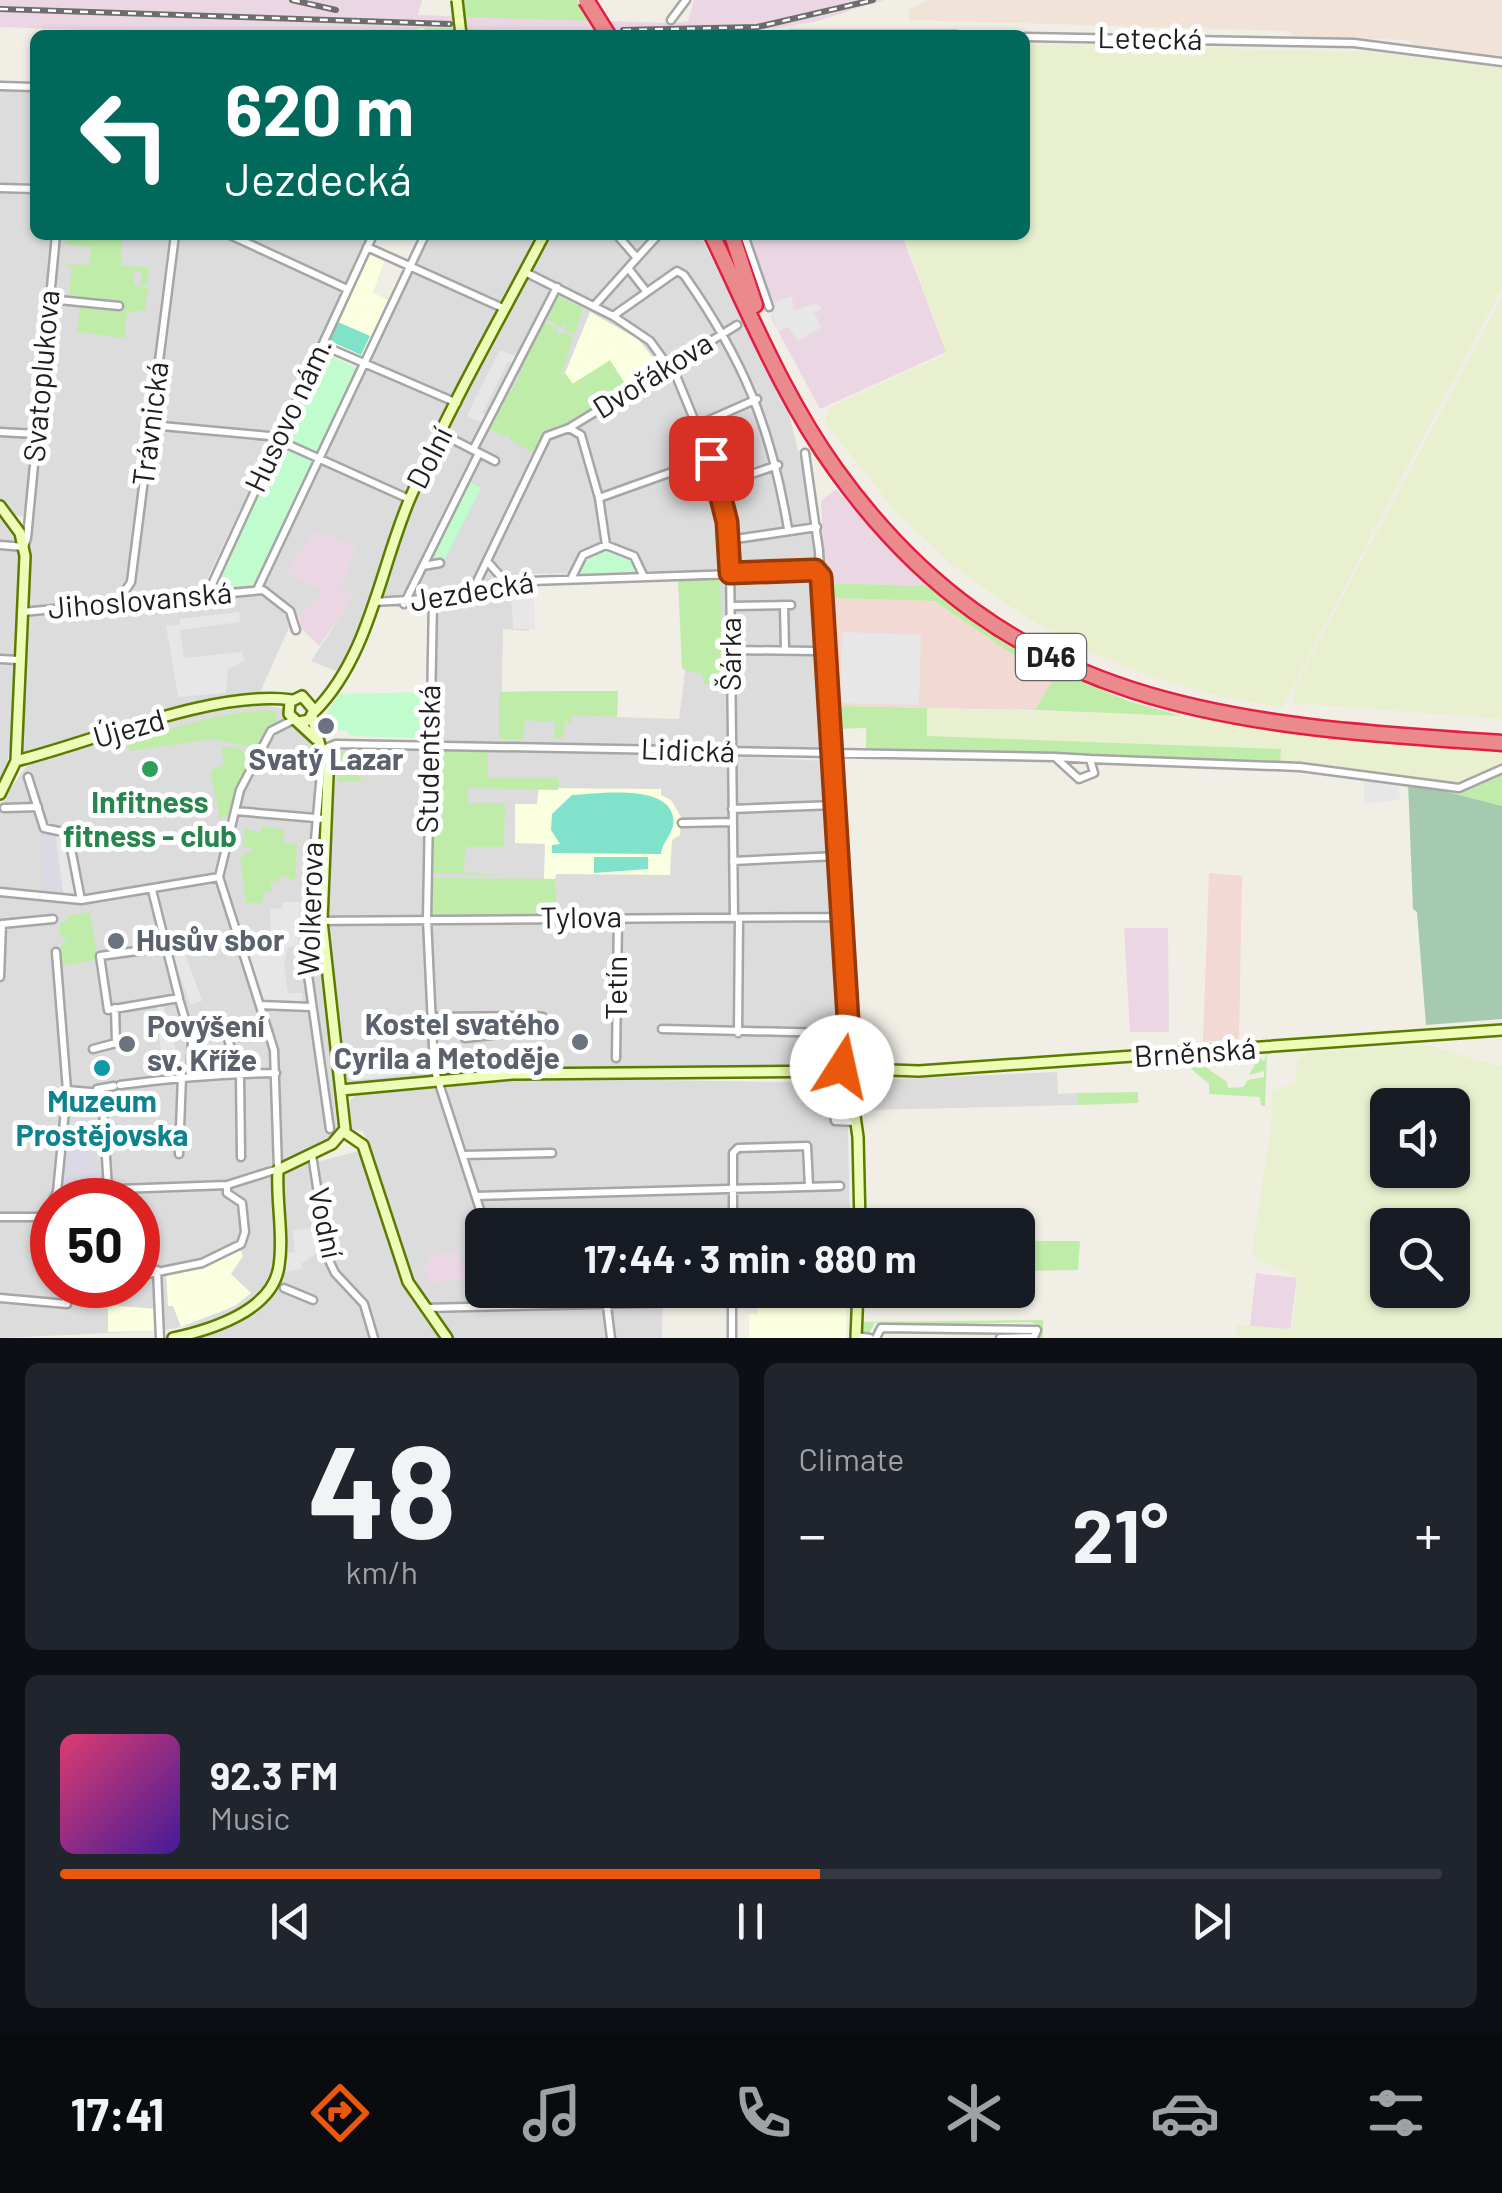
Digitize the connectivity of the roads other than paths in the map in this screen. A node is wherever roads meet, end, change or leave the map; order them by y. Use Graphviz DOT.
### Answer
graph roads {
  1 [pos="458,0"];
  2 [pos="586,0"];
  3 [pos="597,0"];
  4 [pos="686,0"];
  5 [pos="671,20"];
  6 [pos="461,30"];
  7 [pos="605,30"];
  8 [pos="616,30"];
  9 [pos="1030,37"];
  10 [pos="1502,62"];
  11 [pos="0,86"];
  12 [pos="30,87"];
  13 [pos="0,188"];
  14 [pos="30,189"];
  15 [pos="55,240"];
  16 [pos="173,240"];
  17 [pos="241,240"];
  18 [pos="370,240"];
  19 [pos="423,240"];
  20 [pos="541,240"];
  21 [pos="621,240"];
  22 [pos="653,240"];
  23 [pos="711,240"];
  24 [pos="725,240"];
  25 [pos="734,240"];
  26 [pos="745,240"];
  27 [pos="367,247"];
  28 [pos="637,258"];
  29 [pos="410,266"];
  30 [pos="628,268"];
  31 [pos="525,272"];
  32 [pos="557,287"];
  33 [pos="347,289"];
  34 [pos="646,291"];
  35 [pos="49,299"];
  36 [pos="119,306"];
  37 [pos="594,306"];
  38 [pos="762,306"];
  39 [pos="505,309"];
  40 [pos="614,316"];
  41 [pos="737,325"];
  42 [pos="724,332"];
  43 [pos="322,345"];
  44 [pos="365,364"];
  45 [pos="669,365"];
  46 [pos="757,399"];
  47 [pos="458,404"];
  48 [pos="698,424"];
  49 [pos="151,425"];
  50 [pos="569,428"];
  51 [pos="0,432"];
  52 [pos="37,434"];
  53 [pos="442,434"];
  54 [pos="277,439"];
  55 [pos="477,451"];
  56 [pos="805,453"];
  57 [pos="320,458"];
  58 [pos="711,458"];
  59 [pos="495,461"];
  60 [pos="778,465"];
  61 [pos="719,486"];
  62 [pos="600,498"];
  63 [pos="409,499"];
  64 [pos="2,512"];
  65 [pos="28,517"];
  66 [pos="817,526"];
  67 [pos="788,529"];
  68 [pos="18,530"];
  69 [pos="729,540"];
  70 [pos="606,545"];
  71 [pos="0,546"];
  72 [pos="24,547"];
  73 [pos="487,561"];
  74 [pos="440,563"];
  75 [pos="423,566"];
  76 [pos="818,571"];
  77 [pos="730,573"];
  78 [pos="644,576"];
  79 [pos="571,579"];
  80 [pos="508,586"];
  81 [pos="257,590"];
  82 [pos="206,594"];
  83 [pos="470,595"];
  84 [pos="432,600"];
  85 [pos="374,602"];
  86 [pos="109,604"];
  87 [pos="404,604"];
  88 [pos="731,606"];
  89 [pos="21,612"];
  90 [pos="296,630"];
  91 [pos="731,650"];
  92 [pos="785,650"];
  93 [pos="814,651"];
  94 [pos="0,659"];
  95 [pos="18,660"];
  96 [pos="336,688"];
  97 [pos="310,700"];
  98 [pos="290,705"];
  99 [pos="313,714"];
  100 [pos="296,721"];
  101 [pos="1502,734"];
  102 [pos="1502,743"];
  103 [pos="430,744"];
  104 [pos="323,749"];
  105 [pos="730,752"];
  106 [pos="831,756"];
  107 [pos="1055,757"];
  108 [pos="1090,759"];
  109 [pos="16,760"];
  110 [pos="1502,769"];
  111 [pos="28,777"];
  112 [pos="0,794"];
  113 [pos="834,805"];
  114 [pos="38,807"];
  115 [pos="4,808"];
  116 [pos="732,809"];
  117 [pos="235,812"];
  118 [pos="314,818"];
  119 [pos="326,820"];
  120 [pos="732,822"];
  121 [pos="682,823"];
  122 [pos="837,856"];
  123 [pos="733,860"];
  124 [pos="219,877"];
  125 [pos="152,890"];
  126 [pos="0,892"];
  127 [pos="81,900"];
  128 [pos="618,917"];
  129 [pos="841,917"];
  130 [pos="426,918"];
  131 [pos="736,918"];
  132 [pos="53,920"];
  133 [pos="306,921"];
  134 [pos="322,922"];
  135 [pos="2,924"];
  136 [pos="1,945"];
  137 [pos="166,947"];
  138 [pos="56,952"];
  139 [pos="0,977"];
  140 [pos="180,1000"];
  141 [pos="260,1005"];
  142 [pos="311,1007"];
  143 [pos="112,1009"];
  144 [pos="432,1017"];
  145 [pos="464,1017"];
  146 [pos="222,1018"];
  147 [pos="662,1029"];
  148 [pos="1502,1030"];
  149 [pos="738,1033"];
  150 [pos="831,1033"];
  151 [pos="93,1049"];
  152 [pos="616,1058"];
  153 [pos="848,1067"];
  154 [pos="276,1073"];
  155 [pos="240,1075"];
  156 [pos="186,1076"];
  157 [pos="438,1080"];
  158 [pos="98,1089"];
  159 [pos="67,1090"];
  160 [pos="341,1090"];
  161 [pos="832,1104"];
  162 [pos="857,1122"];
  163 [pos="330,1130"];
  164 [pos="344,1132"];
  165 [pos="552,1152"];
  166 [pos="180,1154"];
  167 [pos="312,1155"];
  168 [pos="463,1155"];
  169 [pos="240,1158"];
  170 [pos="278,1169"];
  171 [pos="58,1178"];
  172 [pos="108,1178"];
  173 [pos="809,1186"];
  174 [pos="840,1186"];
  175 [pos="160,1189"];
  176 [pos="227,1189"];
  177 [pos="733,1189"];
  178 [pos="476,1196"];
  179 [pos="480,1208"];
  180 [pos="733,1208"];
  181 [pos="860,1208"];
  182 [pos="0,1217"];
  183 [pos="30,1217"];
  184 [pos="160,1270"];
  185 [pos="279,1285"];
  186 [pos="0,1298"];
  187 [pos="312,1300"];
  188 [pos="30,1301"];
  189 [pos="465,1307"];
  190 [pos="159,1308"];
  191 [pos="424,1308"];
  192 [pos="607,1308"];
  193 [pos="732,1308"];
  194 [pos="857,1308"];
  195 [pos="954,1328"];
  196 [pos="856,1337"];
  197 [pos="160,1338"];
  198 [pos="173,1338"];
  199 [pos="374,1338"];
  200 [pos="447,1338"];
  201 [pos="611,1338"];
  202 [pos="732,1338"];
  203 [pos="873,1338"];
  204 [pos="954,1338"];
  205 [pos="1000,1338"];
  1 -- 6 [label="main road, bridge"];
  2 -- 7 [label="highway, bridge"];
  3 -- 8 [label="highway"];
  4 -- 5 [label="street"];
  9 -- 10 [label="street, Letecká"];
  11 -- 12 [label="street"];
  13 -- 14 [label="street"];
  15 -- 35 [label="street, Svatoplukova"];
  16 -- 49 [label="street, Trávnická"];
  17 -- 33 [label="street"];
  18 -- 27 [label="street, Husovo nám."];
  19 -- 29 [label="street, Husovo nám."];
  20 -- 31 [label="main road, Dolní"];
  21 -- 28 [label="street"];
  22 -- 28 [label="street"];
  23 -- 102 [label="highway, D46"];
  24 -- 38 [label="highway, D46"];
  25 -- 38 [label="highway"];
  26 -- 38 [label="street"];
  27 -- 29 [label="street"];
  27 -- 33 [label="street, Husovo nám."];
  28 -- 30 [label="street"];
  29 -- 39 [label="street"];
  29 -- 44 [label="street, Husovo nám."];
  30 -- 34 [label="street"];
  30 -- 37 [label="street"];
  31 -- 32 [label="street, Šárka"];
  31 -- 39 [label="main road, Dolní"];
  32 -- 37 [label="street, Šárka"];
  32 -- 55 [label="street, Dolní"];
  33 -- 43 [label="street, Husovo nám."];
  34 -- 40 [label="street"];
  34 -- 42 [label="street"];
  35 -- 36 [label="street"];
  35 -- 52 [label="street, Svatoplukova"];
  37 -- 40 [label="street, Šárka"];
  38 -- 101 [label="highway, D46"];
  39 -- 47 [label="main road, Dolní"];
  40 -- 45 [label="street, Šárka"];
  41 -- 42 [label="street, Dvořákova"];
  42 -- 45 [label="street, Dvořákova"];
  42 -- 46 [label="street"];
  43 -- 44 [label="street"];
  43 -- 54 [label="street, Husovo nám."];
  44 -- 47 [label="street"];
  44 -- 57 [label="street, Husovo nám."];
  45 -- 48 [label="street, Šárka"];
  45 -- 50 [label="street, Dvořákova"];
  46 -- 48 [label="street"];
  46 -- 60 [label="street"];
  47 -- 53 [label="main road, Dolní"];
  48 -- 58 [label="street, Šárka"];
  49 -- 54 [label="street"];
  49 -- 86 [label="street, Trávnická"];
  50 -- 62 [label="street"];
  50 -- 73 [label="street, Dvořákova"];
  51 -- 52 [label="street"];
  52 -- 65 [label="street, Svatoplukova"];
  53 -- 55 [label="street"];
  53 -- 63 [label="main road, Dolní"];
  54 -- 57 [label="street"];
  54 -- 82 [label="street, Husovo nám."];
  55 -- 59 [label="street"];
  55 -- 75 [label="street, Dolní"];
  56 -- 66 [label="street"];
  57 -- 63 [label="street"];
  57 -- 81 [label="street, Husovo nám."];
  58 -- 61 [label="street, Šárka"];
  58 -- 62 [label="street"];
  60 -- 61 [label="street"];
  60 -- 67 [label="street"];
  61 -- 69 [label="street, Šárka"];
  62 -- 70 [label="street"];
  63 -- 85 [label="main road, Dolní"];
  64 -- 68 [label="main road, Svatoplukova"];
  65 -- 68 [label="street"];
  65 -- 72 [label="street, Svatoplukova"];
  66 -- 67 [label="street"];
  66 -- 76 [label="street"];
  67 -- 69 [label="street"];
  68 -- 72 [label="main road, Svatoplukova"];
  69 -- 77 [label="street, Šárka"];
  70 -- 78 [label="street"];
  70 -- 79 [label="street, Jezdecká"];
  71 -- 72 [label="street"];
  72 -- 89 [label="main road, Svatoplukova"];
  73 -- 80 [label="street"];
  73 -- 83 [label="street, Dvořákova"];
  74 -- 75 [label="street"];
  75 -- 87 [label="street, Dolní"];
  76 -- 77 [label="street, Jezdecká"];
  76 -- 106 [label="street"];
  77 -- 78 [label="street, Jezdecká"];
  77 -- 88 [label="street, Šárka"];
  78 -- 79 [label="street, Jezdecká"];
  79 -- 80 [label="street, Jezdecká"];
  80 -- 83 [label="street, Jezdecká"];
  81 -- 82 [label="street, Jihoslovanská"];
  81 -- 90 [label="street, Jihoslovanská"];
  82 -- 86 [label="street, Jihoslovanská"];
  83 -- 84 [label="street, Jezdecká"];
  84 -- 87 [label="street, Jezdecká"];
  84 -- 103 [label="street, Studentská"];
  85 -- 87 [label="street, Jezdecká"];
  85 -- 96 [label="main road, Dolní"];
  86 -- 89 [label="street, Jihoslovanská"];
  88 -- 91 [label="street, Šárka"];
  88 -- 92 [label="street"];
  89 -- 95 [label="main road, Svatoplukova"];
  91 -- 92 [label="street"];
  91 -- 105 [label="street, Šárka"];
  92 -- 93 [label="street"];
  94 -- 95 [label="street"];
  95 -- 109 [label="main road, Svatoplukova"];
  96 -- 97 [label="main road"];
  96 -- 99 [label="main road, Dolní"];
  97 -- 98 [label="main road, Újezd"];
  97 -- 99 [label="main road, Wolkerova"];
  98 -- 100 [label="main road"];
  98 -- 109 [label="main road, Újezd"];
  99 -- 100 [label="main road"];
  99 -- 104 [label="main road, Wolkerova"];
  100 -- 104 [label="main road"];
  100 -- 117 [label="street"];
  103 -- 104 [label="street, Lidická"];
  103 -- 105 [label="street, Lidická"];
  103 -- 130 [label="street, Studentská"];
  104 -- 118 [label="street, Wolkerova"];
  104 -- 119 [label="main road, Wolkerova"];
  105 -- 106 [label="street, Lidická"];
  105 -- 116 [label="street, Šárka"];
  106 -- 107 [label="street, Lidická"];
  106 -- 113 [label="street"];
  107 -- 108 [label="street, Lidická"];
  107 -- 108 [label="street, Lidická"];
  108 -- 110 [label="street"];
  109 -- 112 [label="main road, Svatoplukova"];
  111 -- 114 [label="street"];
  113 -- 116 [label="street"];
  113 -- 122 [label="street"];
  114 -- 115 [label="street"];
  114 -- 127 [label="street"];
  116 -- 120 [label="street, Šárka"];
  117 -- 118 [label="street"];
  117 -- 124 [label="street"];
  118 -- 119 [label="street"];
  118 -- 133 [label="street, Wolkerova"];
  119 -- 134 [label="main road, Wolkerova"];
  120 -- 121 [label="street"];
  120 -- 123 [label="street, Šárka"];
  122 -- 123 [label="street"];
  122 -- 129 [label="street"];
  123 -- 131 [label="street, Šárka"];
  124 -- 125 [label="street"];
  124 -- 141 [label="street"];
  125 -- 127 [label="street"];
  125 -- 137 [label="street"];
  126 -- 127 [label="street"];
  128 -- 130 [label="street, Tylova"];
  128 -- 131 [label="street, Tylova"];
  128 -- 152 [label="street, Tetín"];
  129 -- 131 [label="street, Tylova"];
  129 -- 153 [label="street"];
  130 -- 134 [label="street, Tylova"];
  130 -- 144 [label="street, Studentská"];
  131 -- 149 [label="street, Šárka"];
  132 -- 135 [label="street"];
  133 -- 134 [label="street, Tylova"];
  133 -- 142 [label="street, Wolkerova"];
  134 -- 160 [label="main road, Wolkerova"];
  135 -- 136 [label="street"];
  136 -- 139 [label="street"];
  137 -- 140 [label="street"];
  137 -- 143 [label="street"];
  138 -- 159 [label="street"];
  140 -- 143 [label="street"];
  140 -- 156 [label="street"];
  141 -- 142 [label="street"];
  141 -- 154 [label="street"];
  142 -- 163 [label="street, Wolkerova"];
  143 -- 151 [label="street"];
  144 -- 145 [label="street"];
  144 -- 157 [label="street, Studentská"];
  145 -- 145 [label="street"];
  146 -- 155 [label="street"];
  147 -- 149 [label="street"];
  148 -- 153 [label="main road, Brněnská"];
  149 -- 150 [label="street"];
  153 -- 157 [label="main road, Brněnská"];
  153 -- 162 [label="main road"];
  154 -- 155 [label="street"];
  154 -- 170 [label="street"];
  155 -- 156 [label="street"];
  155 -- 169 [label="street"];
  156 -- 158 [label="street"];
  156 -- 166 [label="street"];
  157 -- 160 [label="main road, Brněnská"];
  157 -- 168 [label="street, Studentská"];
  158 -- 159 [label="street"];
  158 -- 172 [label="street"];
  159 -- 171 [label="street"];
  160 -- 164 [label="main road, Wolkerova"];
  161 -- 162 [label="street"];
  162 -- 181 [label="main road"];
  164 -- 167 [label="main road"];
  164 -- 191 [label="main road"];
  165 -- 168 [label="street"];
  167 -- 170 [label="main road"];
  167 -- 199 [label="street, Vodní"];
  168 -- 178 [label="street, Studentská"];
  170 -- 176 [label="street"];
  170 -- 185 [label="main road"];
  173 -- 174 [label="street"];
  173 -- 177 [label="street"];
  173 -- 177 [label="street"];
  175 -- 176 [label="street"];
  176 -- 184 [label="street"];
  177 -- 178 [label="street"];
  177 -- 180 [label="street"];
  178 -- 179 [label="street, Studentská"];
  182 -- 183 [label="street"];
  185 -- 187 [label="street"];
  185 -- 198 [label="main road"];
  186 -- 188 [label="street"];
  189 -- 191 [label="street"];
  190 -- 197 [label="street"];
  191 -- 200 [label="main road"];
  192 -- 201 [label="street"];
  193 -- 202 [label="street"];
  194 -- 196 [label="main road"];
  195 -- 203 [label="street"];
  195 -- 204 [label="street"];
  195 -- 205 [label="street"];
  196 -- 203 [label="street"];
}
